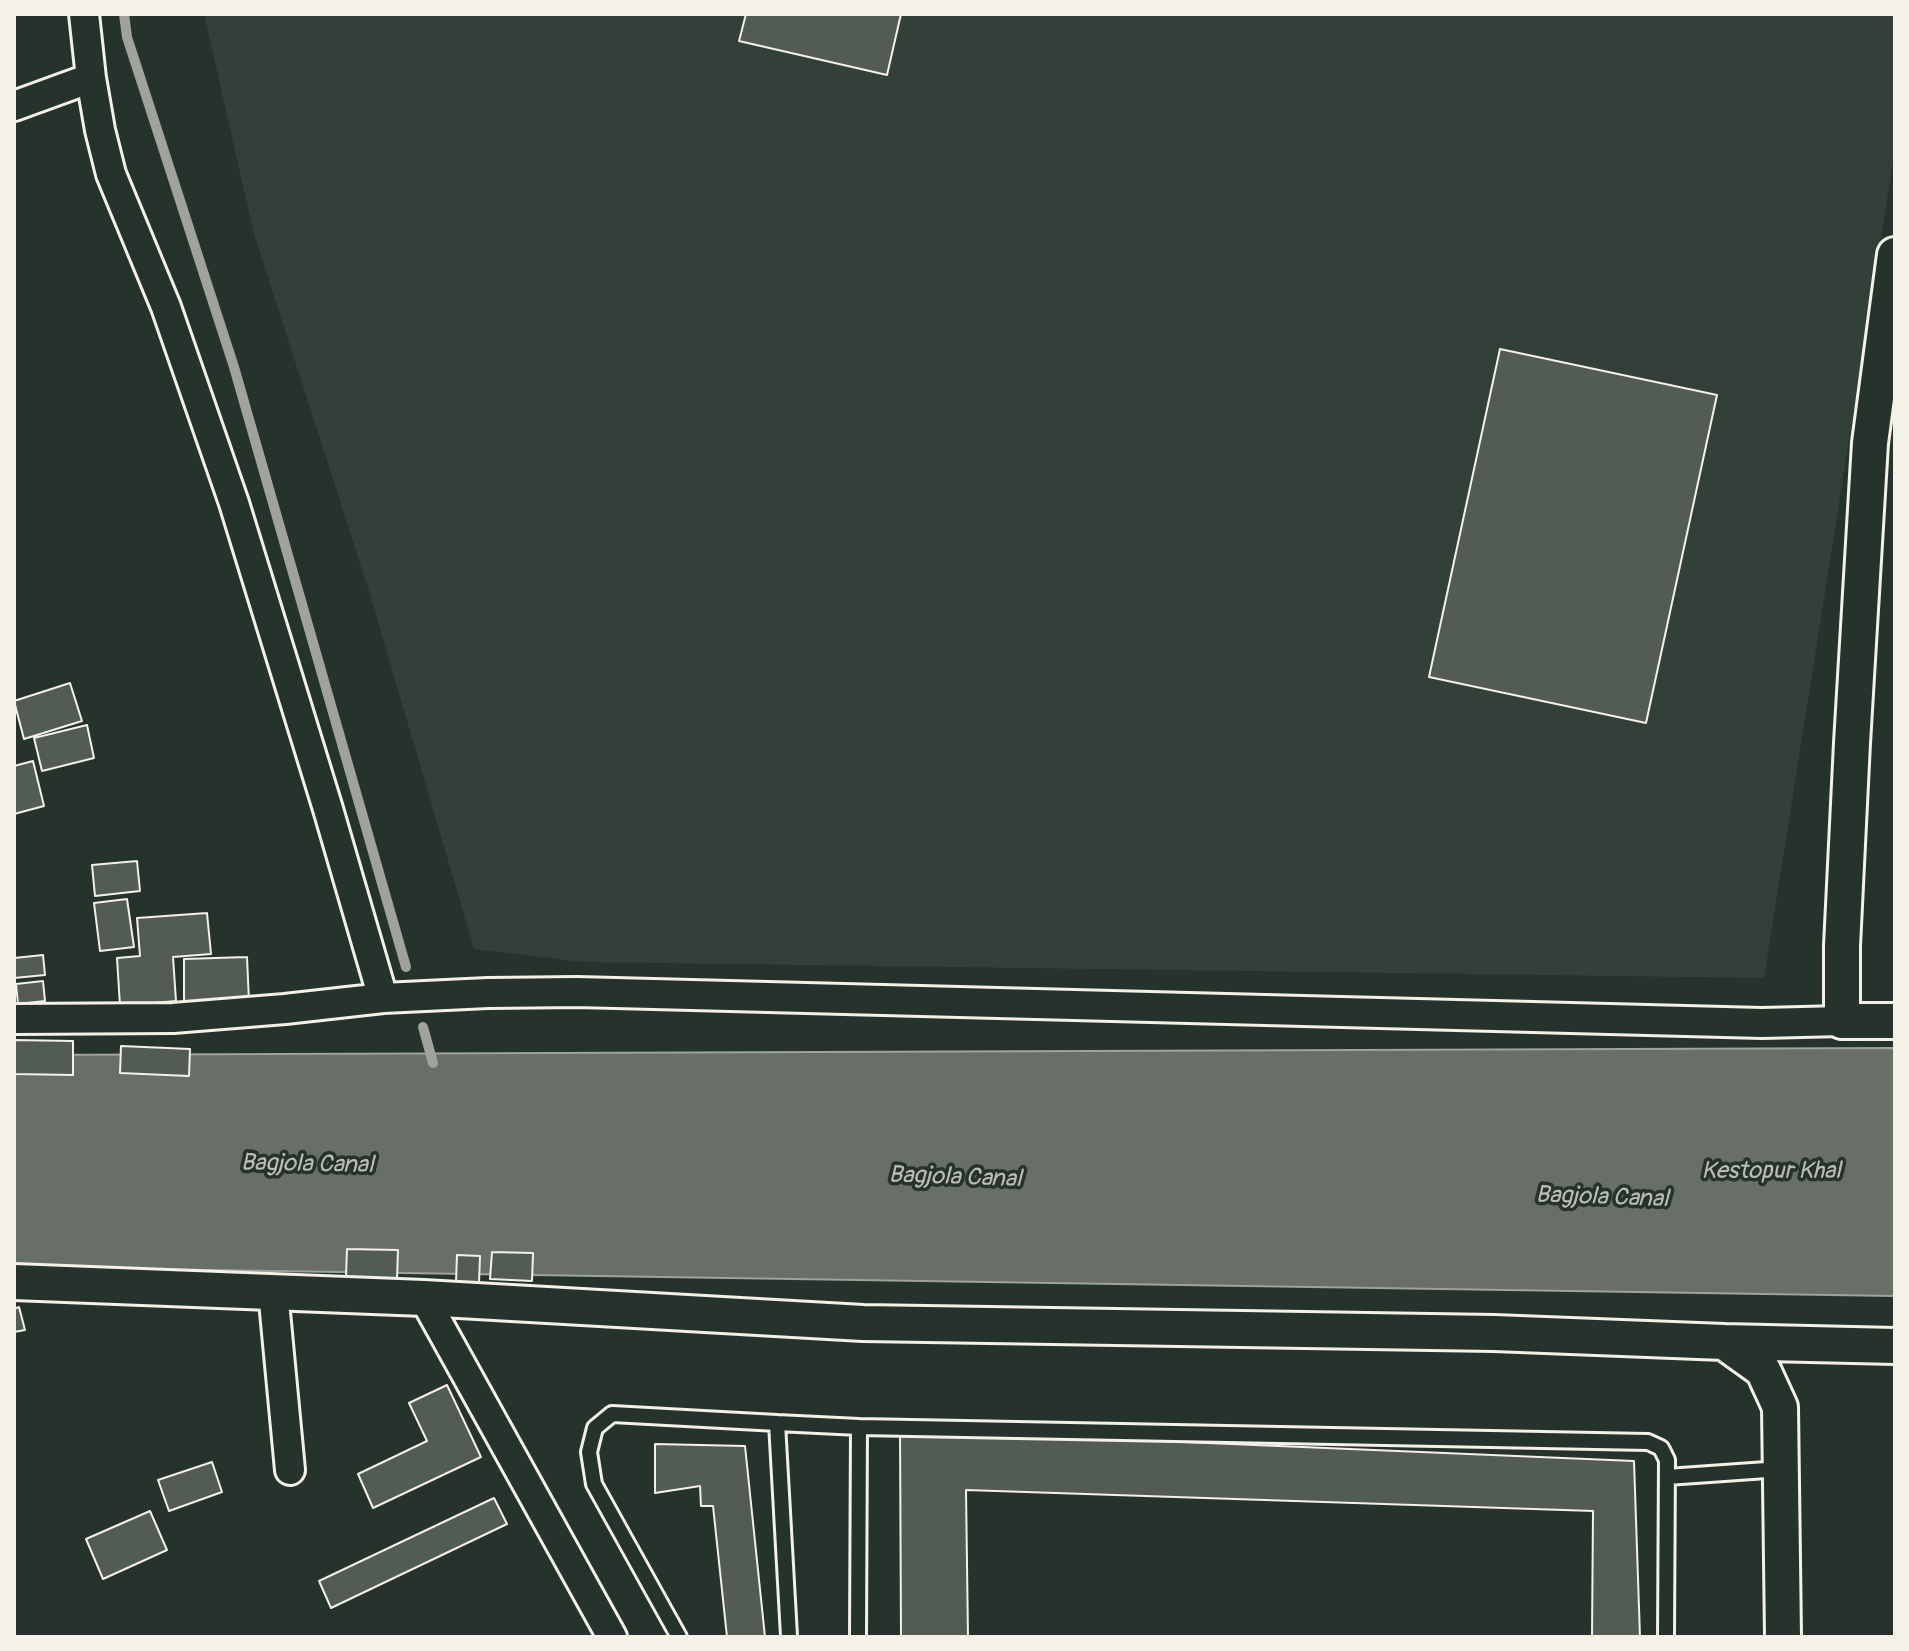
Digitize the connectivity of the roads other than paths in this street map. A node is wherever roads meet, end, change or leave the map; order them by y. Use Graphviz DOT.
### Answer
graph roads {
  1 [pos="84,14"];
  2 [pos="91,78"];
  3 [pos="14,106"];
  4 [pos="1895,255"];
  5 [pos="383,998"];
  6 [pos="14,1019"];
  7 [pos="1842,1021"];
  8 [pos="1895,1021"];
  9 [pos="14,1282"];
  10 [pos="273,1291"];
  11 [pos="424,1298"];
  12 [pos="1724,1342"];
  13 [pos="1895,1346"];
  14 [pos="777,1423"];
  15 [pos="859,1427"];
  16 [pos="1781,1469"];
  17 [pos="290,1470"];
  18 [pos="1667,1477"];
  19 [pos="789,1636"];
  20 [pos="612,1637"];
  21 [pos="679,1637"];
  22 [pos="858,1637"];
  23 [pos="1666,1637"];
  24 [pos="1783,1637"];
  1 -- 2 [label="street"];
  2 -- 3 [label="street"];
  2 -- 5 [label="street"];
  4 -- 7 [label="street"];
  5 -- 6 [label="street"];
  5 -- 7 [label="street"];
  7 -- 8 [label="street"];
  9 -- 10 [label="street"];
  10 -- 11 [label="street"];
  10 -- 17 [label="street"];
  11 -- 12 [label="street"];
  11 -- 20 [label="street"];
  12 -- 13 [label="street"];
  12 -- 16 [label="street"];
  14 -- 15 [label="lane"];
  14 -- 19 [label="lane"];
  14 -- 21 [label="lane"];
  15 -- 18 [label="lane"];
  15 -- 22 [label="lane"];
  16 -- 18 [label="lane"];
  16 -- 24 [label="street"];
  18 -- 23 [label="lane"];
}
